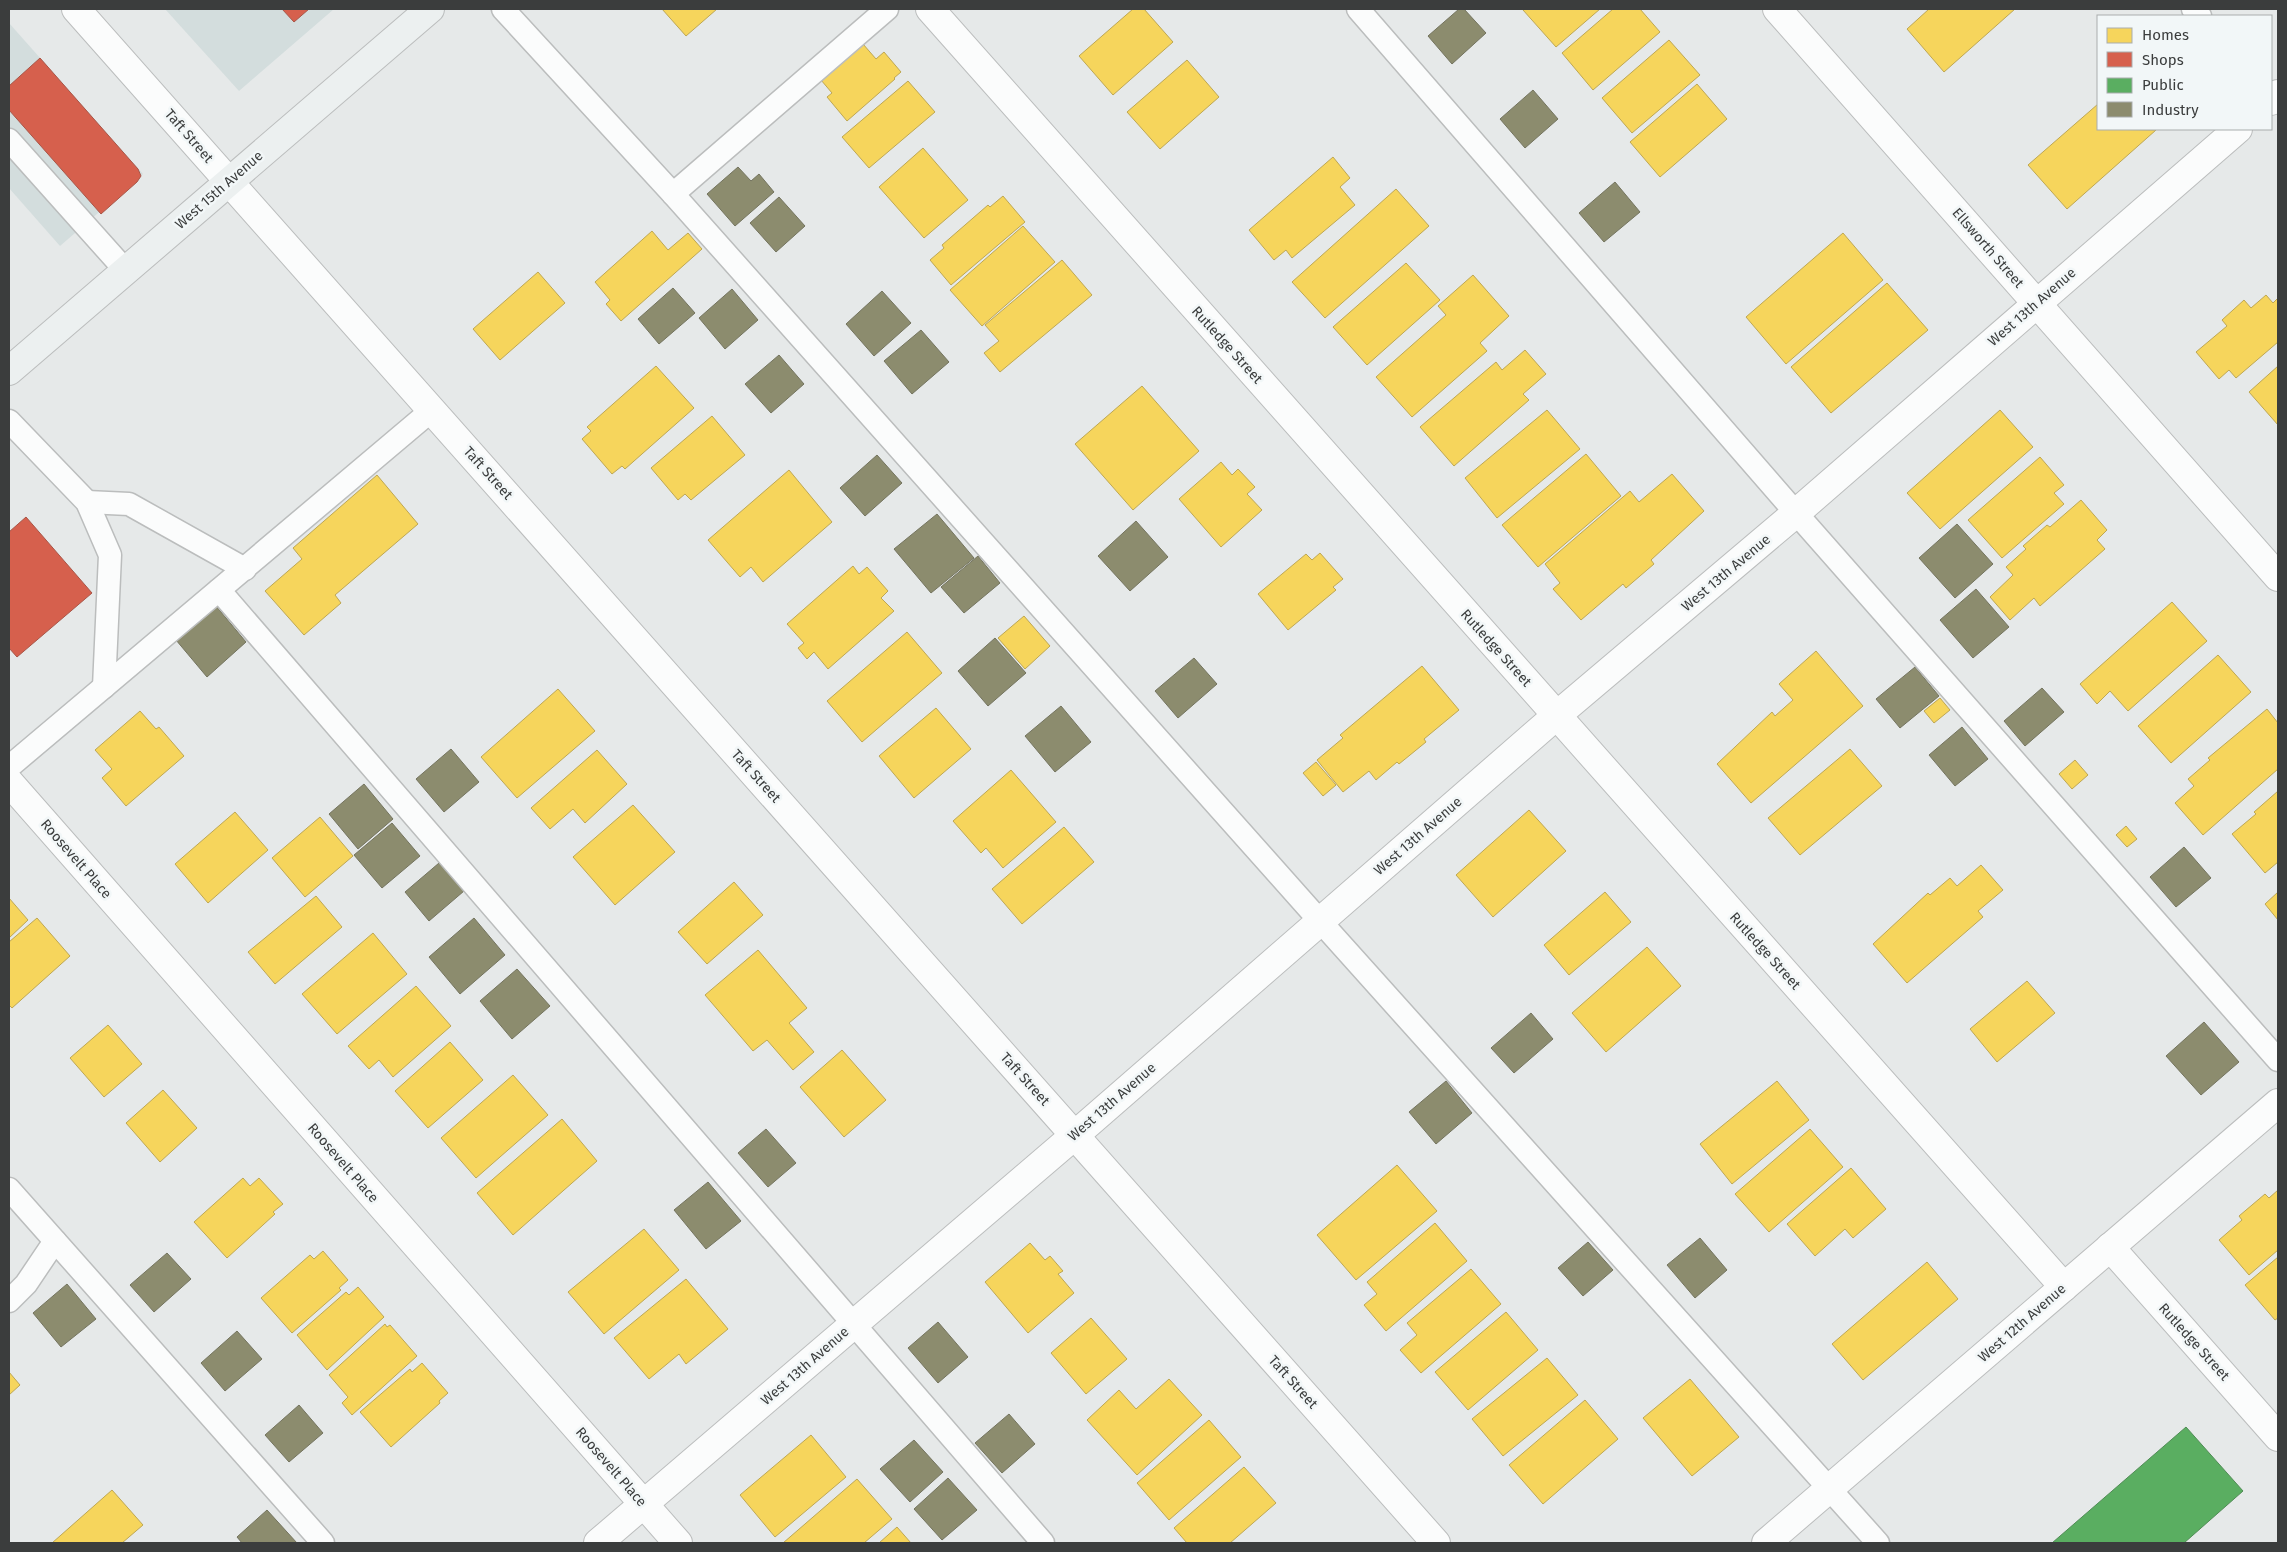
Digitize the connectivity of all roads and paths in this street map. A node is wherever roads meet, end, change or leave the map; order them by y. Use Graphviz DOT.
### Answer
graph roads {
  1 [pos="76,9"];
  2 [pos="430,9"];
  3 [pos="503,9"];
  4 [pos="887,9"];
  5 [pos="930,9"];
  6 [pos="1358,9"];
  7 [pos="1777,9"];
  8 [pos="2237,130"];
  9 [pos="9,140"];
  10 [pos="229,182"];
  11 [pos="673,194"];
  12 [pos="126,270"];
  13 [pos="2036,303"];
  14 [pos="9,371"];
  15 [pos="432,410"];
  16 [pos="9,421"];
  17 [pos="87,502"];
  18 [pos="1796,513"];
  19 [pos="245,569"];
  20 [pos="2278,577"];
  21 [pos="219,590"];
  22 [pos="104,687"];
  23 [pos="1556,716"];
  24 [pos="9,768"];
  25 [pos="9,782"];
  26 [pos="1320,921"];
  27 [pos="2278,1060"];
  28 [pos="2278,1103"];
  29 [pos="1074,1135"];
  30 [pos="9,1189"];
  31 [pos="55,1241"];
  32 [pos="2110,1247"];
  33 [pos="2064,1287"];
  34 [pos="9,1301"];
  35 [pos="854,1324"];
  36 [pos="2278,1436"];
  37 [pos="1829,1489"];
  38 [pos="644,1504"];
  39 [pos="323,1543"];
  40 [pos="598,1543"];
  41 [pos="678,1543"];
  42 [pos="1043,1543"];
  43 [pos="1436,1543"];
  44 [pos="1766,1543"];
  45 [pos="1878,1543"];
  1 -- 10 [label="street, Taft Street"];
  2 -- 10 [label="main road, West 15th Avenue"];
  3 -- 11 [label="lane"];
  4 -- 11 [label="lane"];
  5 -- 23 [label="street, Rutledge Street"];
  6 -- 18 [label="lane"];
  7 -- 13 [label="street, Ellsworth Street"];
  8 -- 13 [label="street, West 13th Avenue"];
  9 -- 12 [label="lane"];
  10 -- 12 [label="main road, West 15th Avenue"];
  10 -- 15 [label="street, Taft Street"];
  11 -- 26 [label="lane"];
  12 -- 14 [label="main road, West 15th Avenue"];
  13 -- 18 [label="street, West 13th Avenue"];
  13 -- 20 [label="street, Ellsworth Street"];
  15 -- 19 [label="lane"];
  15 -- 29 [label="street, Taft Street"];
  16 -- 17 [label="lane"];
  17 -- 19 [label="lane"];
  17 -- 22 [label="lane"];
  18 -- 23 [label="street, West 13th Avenue"];
  18 -- 27 [label="lane"];
  19 -- 21 [label="lane"];
  21 -- 22 [label="lane"];
  21 -- 35 [label="lane"];
  22 -- 24 [label="lane"];
  23 -- 26 [label="street, West 13th Avenue"];
  23 -- 33 [label="street, Rutledge Street"];
  25 -- 38 [label="street, Roosevelt Place"];
  26 -- 29 [label="street, West 13th Avenue"];
  26 -- 37 [label="lane"];
  28 -- 32 [label="street, West 12th Avenue"];
  29 -- 35 [label="street, West 13th Avenue"];
  29 -- 43 [label="street, Taft Street"];
  30 -- 31 [label="lane"];
  31 -- 34 [label="lane"];
  31 -- 39 [label="lane"];
  32 -- 33 [label="street, West 12th Avenue"];
  32 -- 36 [label="street, Rutledge Street"];
  33 -- 37 [label="street, West 12th Avenue"];
  35 -- 38 [label="street, West 13th Avenue"];
  35 -- 42 [label="lane"];
  37 -- 44 [label="street, West 12th Avenue"];
  37 -- 45 [label="lane"];
  38 -- 40 [label="street, West 13th Avenue"];
  38 -- 41 [label="street, Roosevelt Place"];
}
